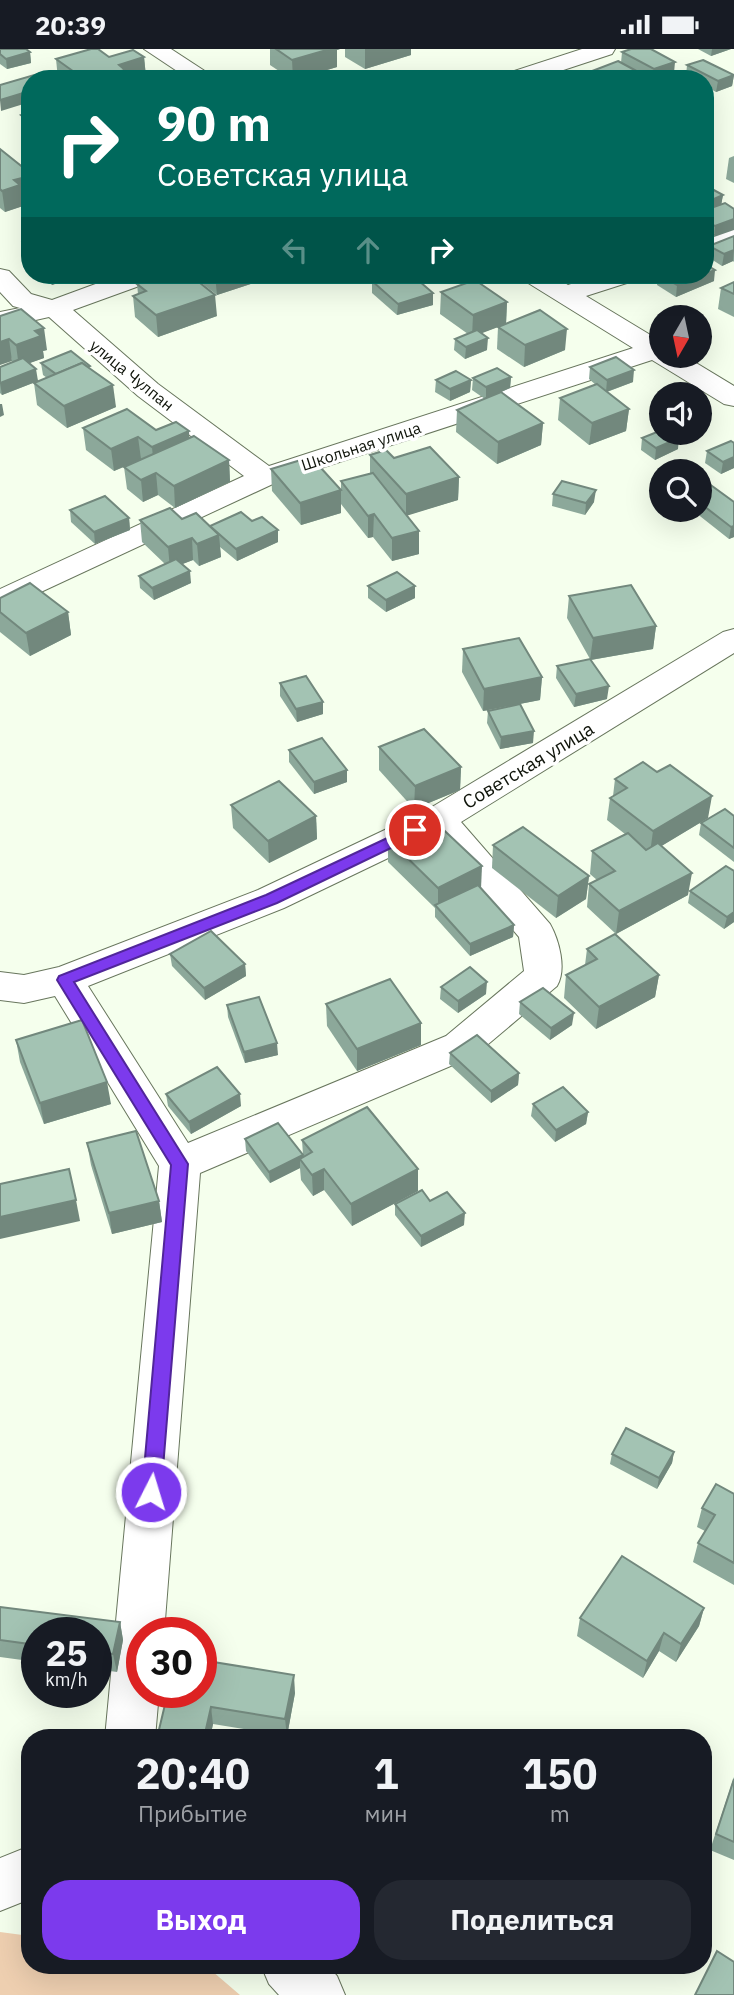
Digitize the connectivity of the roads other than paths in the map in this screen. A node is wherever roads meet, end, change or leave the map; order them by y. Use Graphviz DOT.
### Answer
graph roads {
  1 [pos="155,49"];
  2 [pos="604,49"];
  3 [pos="191,70"];
  4 [pos="540,70"];
  5 [pos="734,237"];
  6 [pos="714,244"];
  7 [pos="0,277"];
  8 [pos="120,284"];
  9 [pos="549,284"];
  10 [pos="597,284"];
  11 [pos="566,294"];
  12 [pos="54,309"];
  13 [pos="0,320"];
  14 [pos="649,346"];
  15 [pos="649,356"];
  16 [pos="685,368"];
  17 [pos="734,398"];
  18 [pos="265,477"];
  19 [pos="0,601"];
  20 [pos="734,639"];
  21 [pos="439,819"];
  22 [pos="65,980"];
  23 [pos="0,985"];
  24 [pos="180,1164"];
  25 [pos="131,1729"];
  26 [pos="21,1876"];
  27 [pos="0,1885"];
  28 [pos="297,1974"];
  29 [pos="318,1995"];
  1 -- 3 [label="street"];
  2 -- 4 [label="street"];
  5 -- 6 [label="street"];
  7 -- 12 [label="street, улица Чулпан"];
  8 -- 12 [label="street"];
  9 -- 11 [label="street"];
  10 -- 11 [label="street"];
  11 -- 14 [label="street"];
  12 -- 13 [label="street"];
  12 -- 18 [label="street, улица Чулпан"];
  15 -- 18 [label="street, Школьная улица"];
  16 -- 17 [label="street"];
  18 -- 19 [label="street, Школьная улица"];
  20 -- 21 [label="street, Советская улица"];
  21 -- 22 [label="street, Советская улица"];
  21 -- 24 [label="street"];
  22 -- 23 [label="street, Советская улица"];
  22 -- 24 [label="street"];
  24 -- 25 [label="street"];
  26 -- 27 [label="street"];
  28 -- 29 [label="street"];
}
